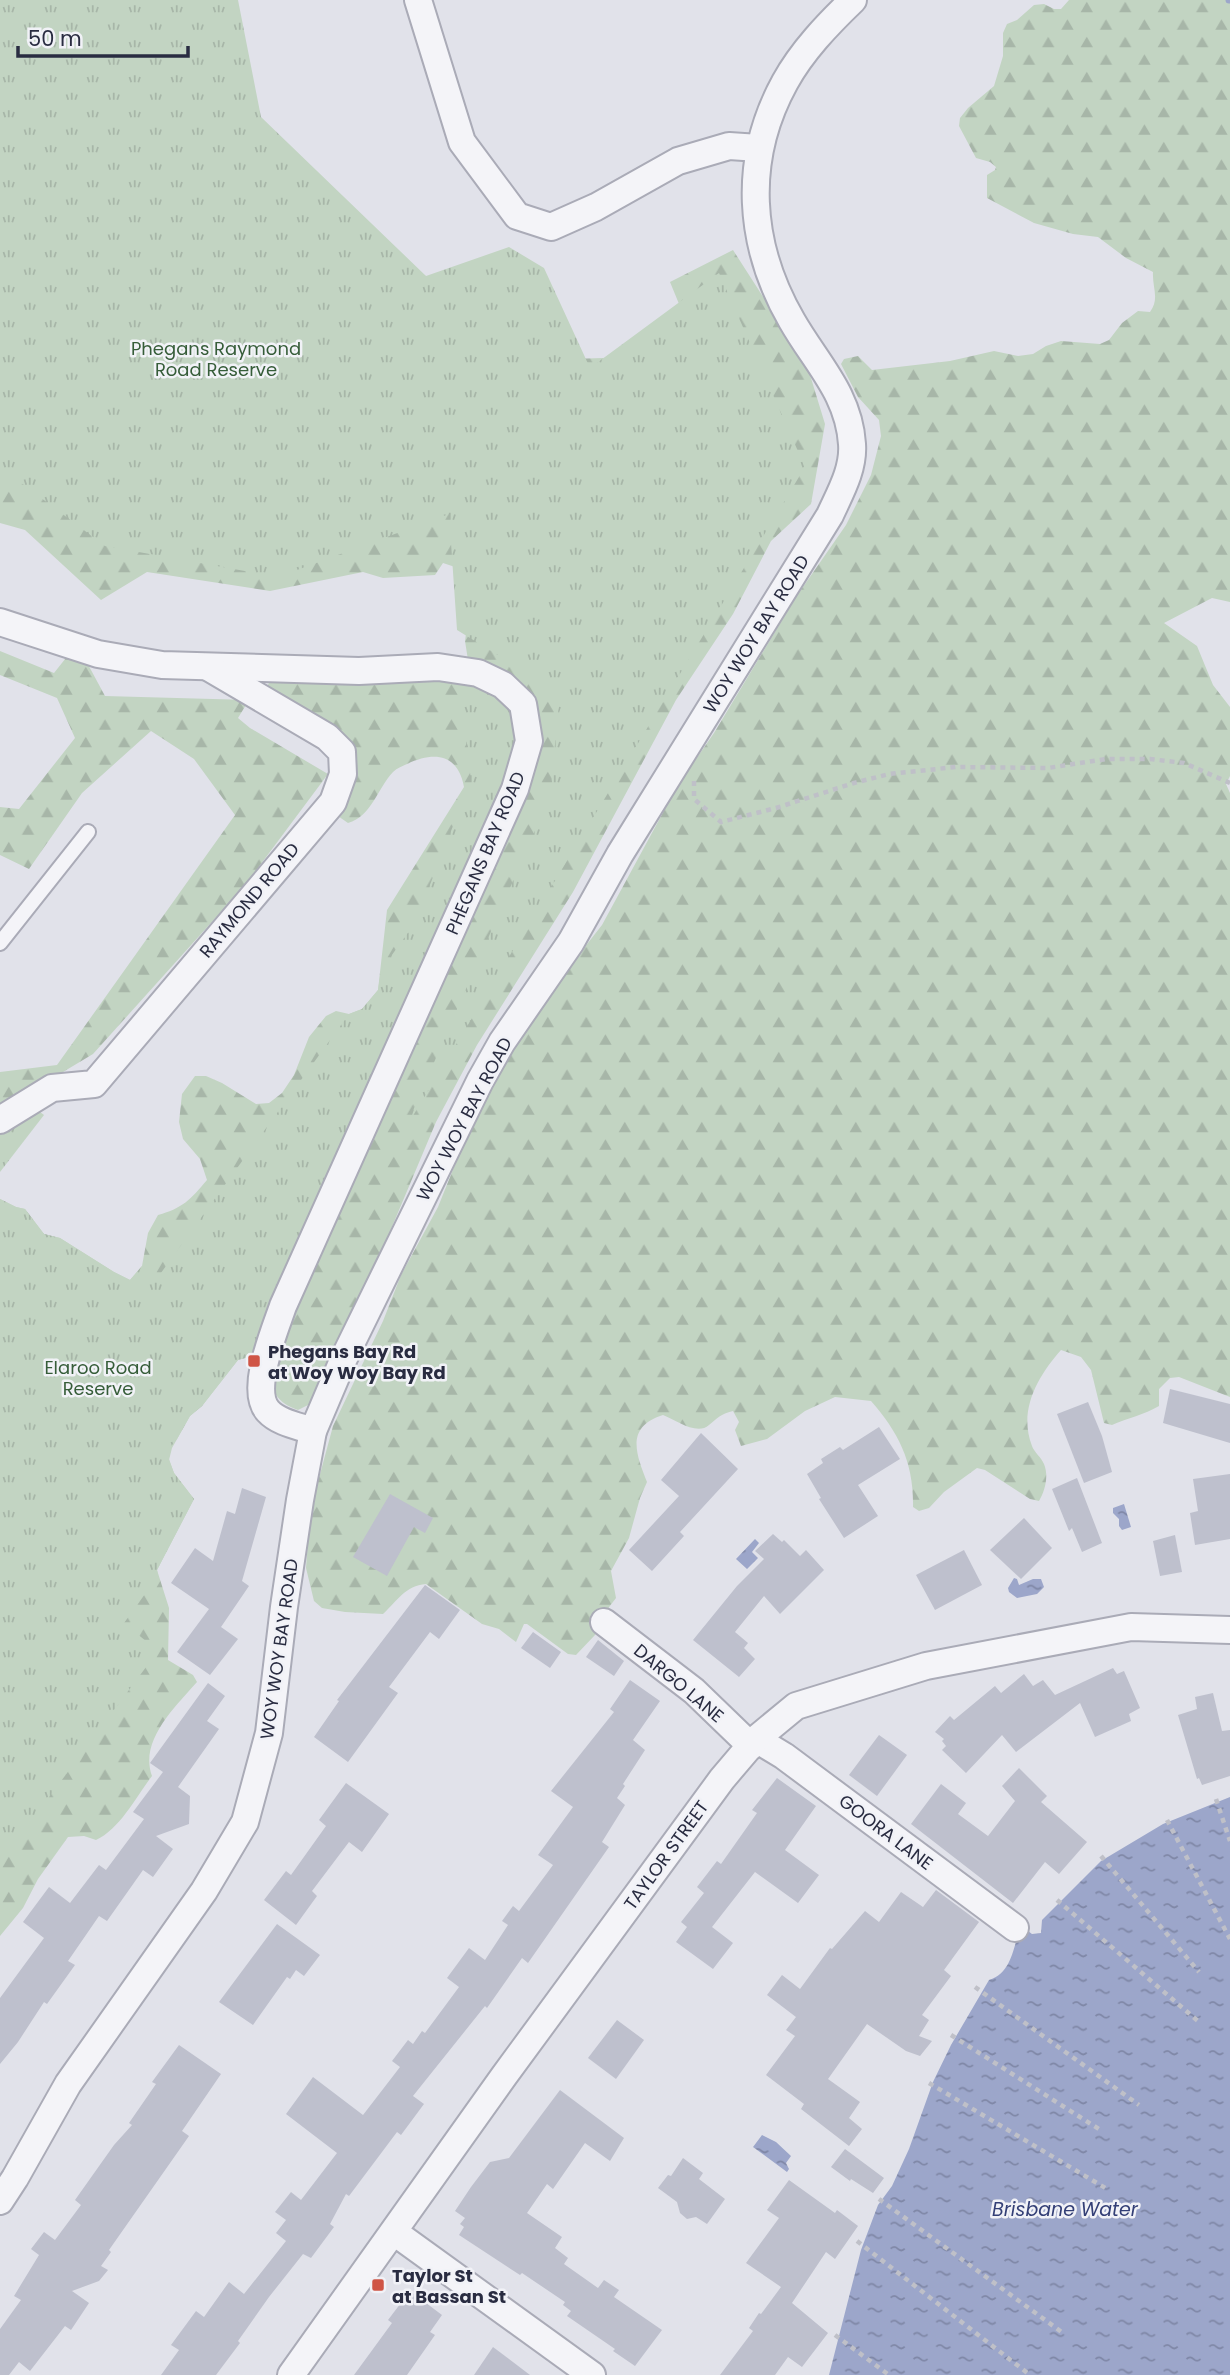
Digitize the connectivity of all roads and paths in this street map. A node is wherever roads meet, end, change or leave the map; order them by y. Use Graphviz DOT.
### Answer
graph roads {
  1 [pos="418,0"];
  2 [pos="853,0"];
  3 [pos="760,148"];
  4 [pos="0,622"];
  5 [pos="205,666"];
  6 [pos="692,738"];
  7 [pos="1230,783"];
  8 [pos="89,832"];
  9 [pos="0,943"];
  10 [pos="0,1120"];
  11 [pos="313,1431"];
  12 [pos="604,1622"];
  13 [pos="1230,1630"];
  14 [pos="754,1742"];
  15 [pos="1216,1799"];
  16 [pos="1167,1819"];
  17 [pos="1230,1841"];
  18 [pos="1101,1856"];
  19 [pos="1057,1900"];
  20 [pos="1015,1928"];
  21 [pos="1230,1939"];
  22 [pos="1199,1972"];
  23 [pos="975,1987"];
  24 [pos="1199,2022"];
  25 [pos="951,2035"];
  26 [pos="929,2084"];
  27 [pos="1139,2105"];
  28 [pos="1102,2131"];
  29 [pos="1107,2189"];
  30 [pos="879,2199"];
  31 [pos="0,2201"];
  32 [pos="394,2232"];
  33 [pos="857,2241"];
  34 [pos="1063,2333"];
  35 [pos="835,2335"];
  36 [pos="291,2375"];
  37 [pos="592,2375"];
  38 [pos="889,2375"];
  39 [pos="1030,2375"];
  1 -- 3 [label="street"];
  2 -- 3 [label="street, WOY WOY BAY ROAD"];
  3 -- 6 [label="street, WOY WOY BAY ROAD"];
  4 -- 5 [label="street, PHEGANS BAY ROAD"];
  5 -- 10 [label="street, RAYMOND ROAD"];
  5 -- 11 [label="street, PHEGANS BAY ROAD"];
  6 -- 7 [label="path"];
  6 -- 11 [label="street, WOY WOY BAY ROAD"];
  8 -- 9 [label="lane"];
  11 -- 31 [label="street, WOY WOY BAY ROAD"];
  12 -- 14 [label="street, DARGO LANE"];
  13 -- 14 [label="street, TAYLOR STREET"];
  14 -- 20 [label="street, GOORA LANE"];
  14 -- 32 [label="street, TAYLOR STREET"];
  15 -- 17 [label="path"];
  16 -- 21 [label="path"];
  18 -- 22 [label="path"];
  19 -- 24 [label="path"];
  23 -- 27 [label="path"];
  25 -- 28 [label="path"];
  26 -- 29 [label="path"];
  30 -- 34 [label="path"];
  32 -- 36 [label="street, TAYLOR STREET"];
  32 -- 37 [label="street"];
  33 -- 39 [label="path"];
  35 -- 38 [label="path"];
}
